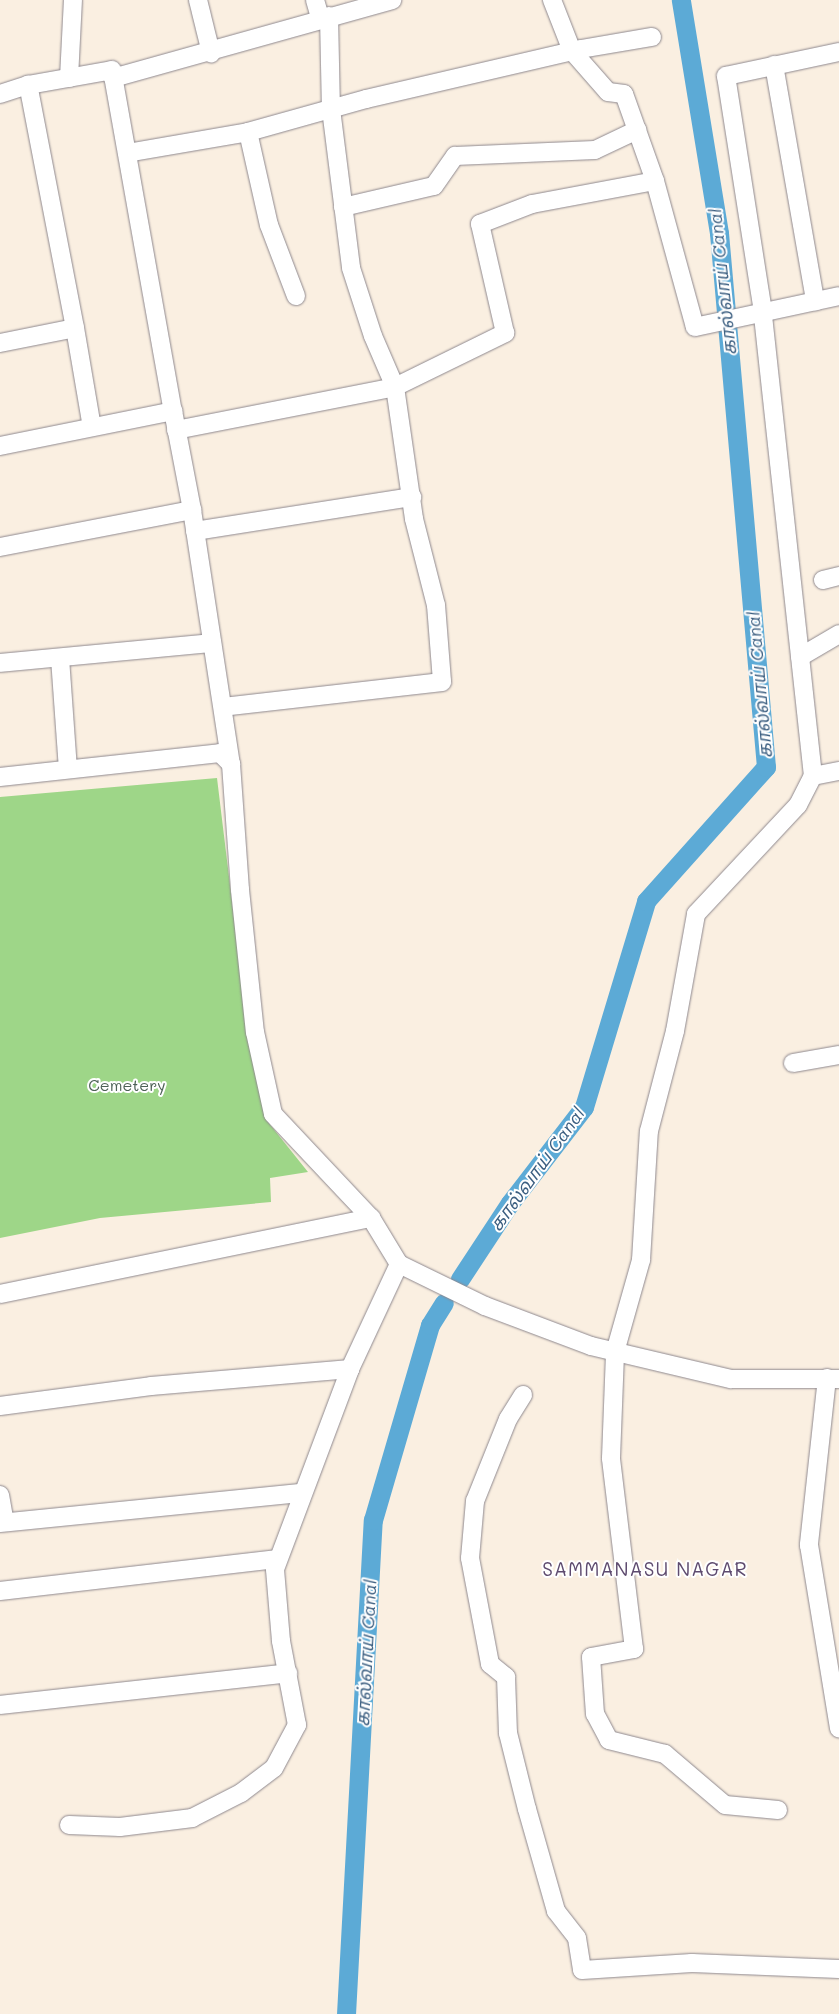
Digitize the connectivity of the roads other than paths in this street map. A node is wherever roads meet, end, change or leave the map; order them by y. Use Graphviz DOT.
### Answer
graph roads {
  1 [pos="73,0"];
  2 [pos="198,0"];
  3 [pos="315,0"];
  4 [pos="392,0"];
  5 [pos="552,0"];
  6 [pos="324,17"];
  7 [pos="652,37"];
  8 [pos="572,51"];
  9 [pos="839,52"];
  10 [pos="211,53"];
  11 [pos="774,65"];
  12 [pos="69,78"];
  13 [pos="114,78"];
  14 [pos="28,85"];
  15 [pos="0,94"];
  16 [pos="330,109"];
  17 [pos="636,130"];
  18 [pos="248,132"];
  19 [pos="127,153"];
  20 [pos="655,181"];
  21 [pos="343,207"];
  22 [pos="296,296"];
  23 [pos="839,296"];
  24 [pos="815,301"];
  25 [pos="758,313"];
  26 [pos="75,328"];
  27 [pos="0,343"];
  28 [pos="395,387"];
  29 [pos="173,411"];
  30 [pos="92,427"];
  31 [pos="176,430"];
  32 [pos="0,446"];
  33 [pos="412,497"];
  34 [pos="192,510"];
  35 [pos="195,531"];
  36 [pos="0,547"];
  37 [pos="839,634"];
  38 [pos="212,642"];
  39 [pos="60,658"];
  40 [pos="800,658"];
  41 [pos="0,664"];
  42 [pos="222,707"];
  43 [pos="231,764"];
  44 [pos="68,769"];
  45 [pos="839,772"];
  46 [pos="0,776"];
  47 [pos="813,776"];
  48 [pos="839,1055"];
  49 [pos="793,1063"];
  50 [pos="371,1218"];
  51 [pos="399,1264"];
  52 [pos="0,1294"];
  53 [pos="615,1352"];
  54 [pos="350,1369"];
  55 [pos="833,1379"];
  56 [pos="523,1395"];
  57 [pos="0,1406"];
  58 [pos="303,1493"];
  59 [pos="0,1495"];
  60 [pos="2,1522"];
  61 [pos="278,1560"];
  62 [pos="0,1591"];
  63 [pos="288,1673"];
  64 [pos="0,1705"];
  65 [pos="839,1729"];
  66 [pos="778,1810"];
  67 [pos="68,1825"];
  68 [pos="839,1969"];
  1 -- 12 [label="street"];
  2 -- 10 [label="street"];
  3 -- 6 [label="street"];
  4 -- 6 [label="street"];
  5 -- 8 [label="street"];
  6 -- 10 [label="street"];
  6 -- 16 [label="street"];
  7 -- 8 [label="street"];
  8 -- 16 [label="street"];
  8 -- 17 [label="street"];
  9 -- 11 [label="street"];
  10 -- 13 [label="street"];
  11 -- 24 [label="street"];
  11 -- 25 [label="street"];
  12 -- 13 [label="street"];
  12 -- 14 [label="street"];
  13 -- 19 [label="street"];
  14 -- 15 [label="street"];
  14 -- 26 [label="street"];
  16 -- 18 [label="street"];
  16 -- 21 [label="street"];
  17 -- 20 [label="street"];
  17 -- 21 [label="street"];
  18 -- 19 [label="street"];
  18 -- 22 [label="street"];
  19 -- 29 [label="street"];
  20 -- 25 [label="street"];
  20 -- 28 [label="street"];
  21 -- 28 [label="street"];
  23 -- 24 [label="street"];
  24 -- 25 [label="street"];
  25 -- 40 [label="street"];
  26 -- 27 [label="street"];
  26 -- 30 [label="street"];
  28 -- 31 [label="street"];
  28 -- 33 [label="street"];
  29 -- 30 [label="street"];
  29 -- 31 [label="street"];
  30 -- 32 [label="street"];
  31 -- 34 [label="street"];
  33 -- 35 [label="street"];
  33 -- 42 [label="street"];
  34 -- 35 [label="street"];
  34 -- 36 [label="street"];
  35 -- 38 [label="street"];
  37 -- 40 [label="street"];
  38 -- 39 [label="street"];
  38 -- 42 [label="street"];
  39 -- 41 [label="street"];
  39 -- 44 [label="street"];
  40 -- 47 [label="street"];
  42 -- 43 [label="street"];
  43 -- 44 [label="street"];
  43 -- 50 [label="street"];
  44 -- 46 [label="street"];
  45 -- 47 [label="street"];
  47 -- 53 [label="street"];
  48 -- 49 [label="street"];
  50 -- 51 [label="street"];
  50 -- 52 [label="street"];
  51 -- 53 [label="street"];
  51 -- 54 [label="street"];
  53 -- 55 [label="street"];
  53 -- 66 [label="street"];
  54 -- 57 [label="street"];
  54 -- 58 [label="street"];
  55 -- 65 [label="street"];
  56 -- 68 [label="street"];
  58 -- 60 [label="street"];
  58 -- 61 [label="street"];
  59 -- 60 [label="street"];
  61 -- 62 [label="street"];
  61 -- 63 [label="street"];
  63 -- 64 [label="street"];
  63 -- 67 [label="street"];
}
